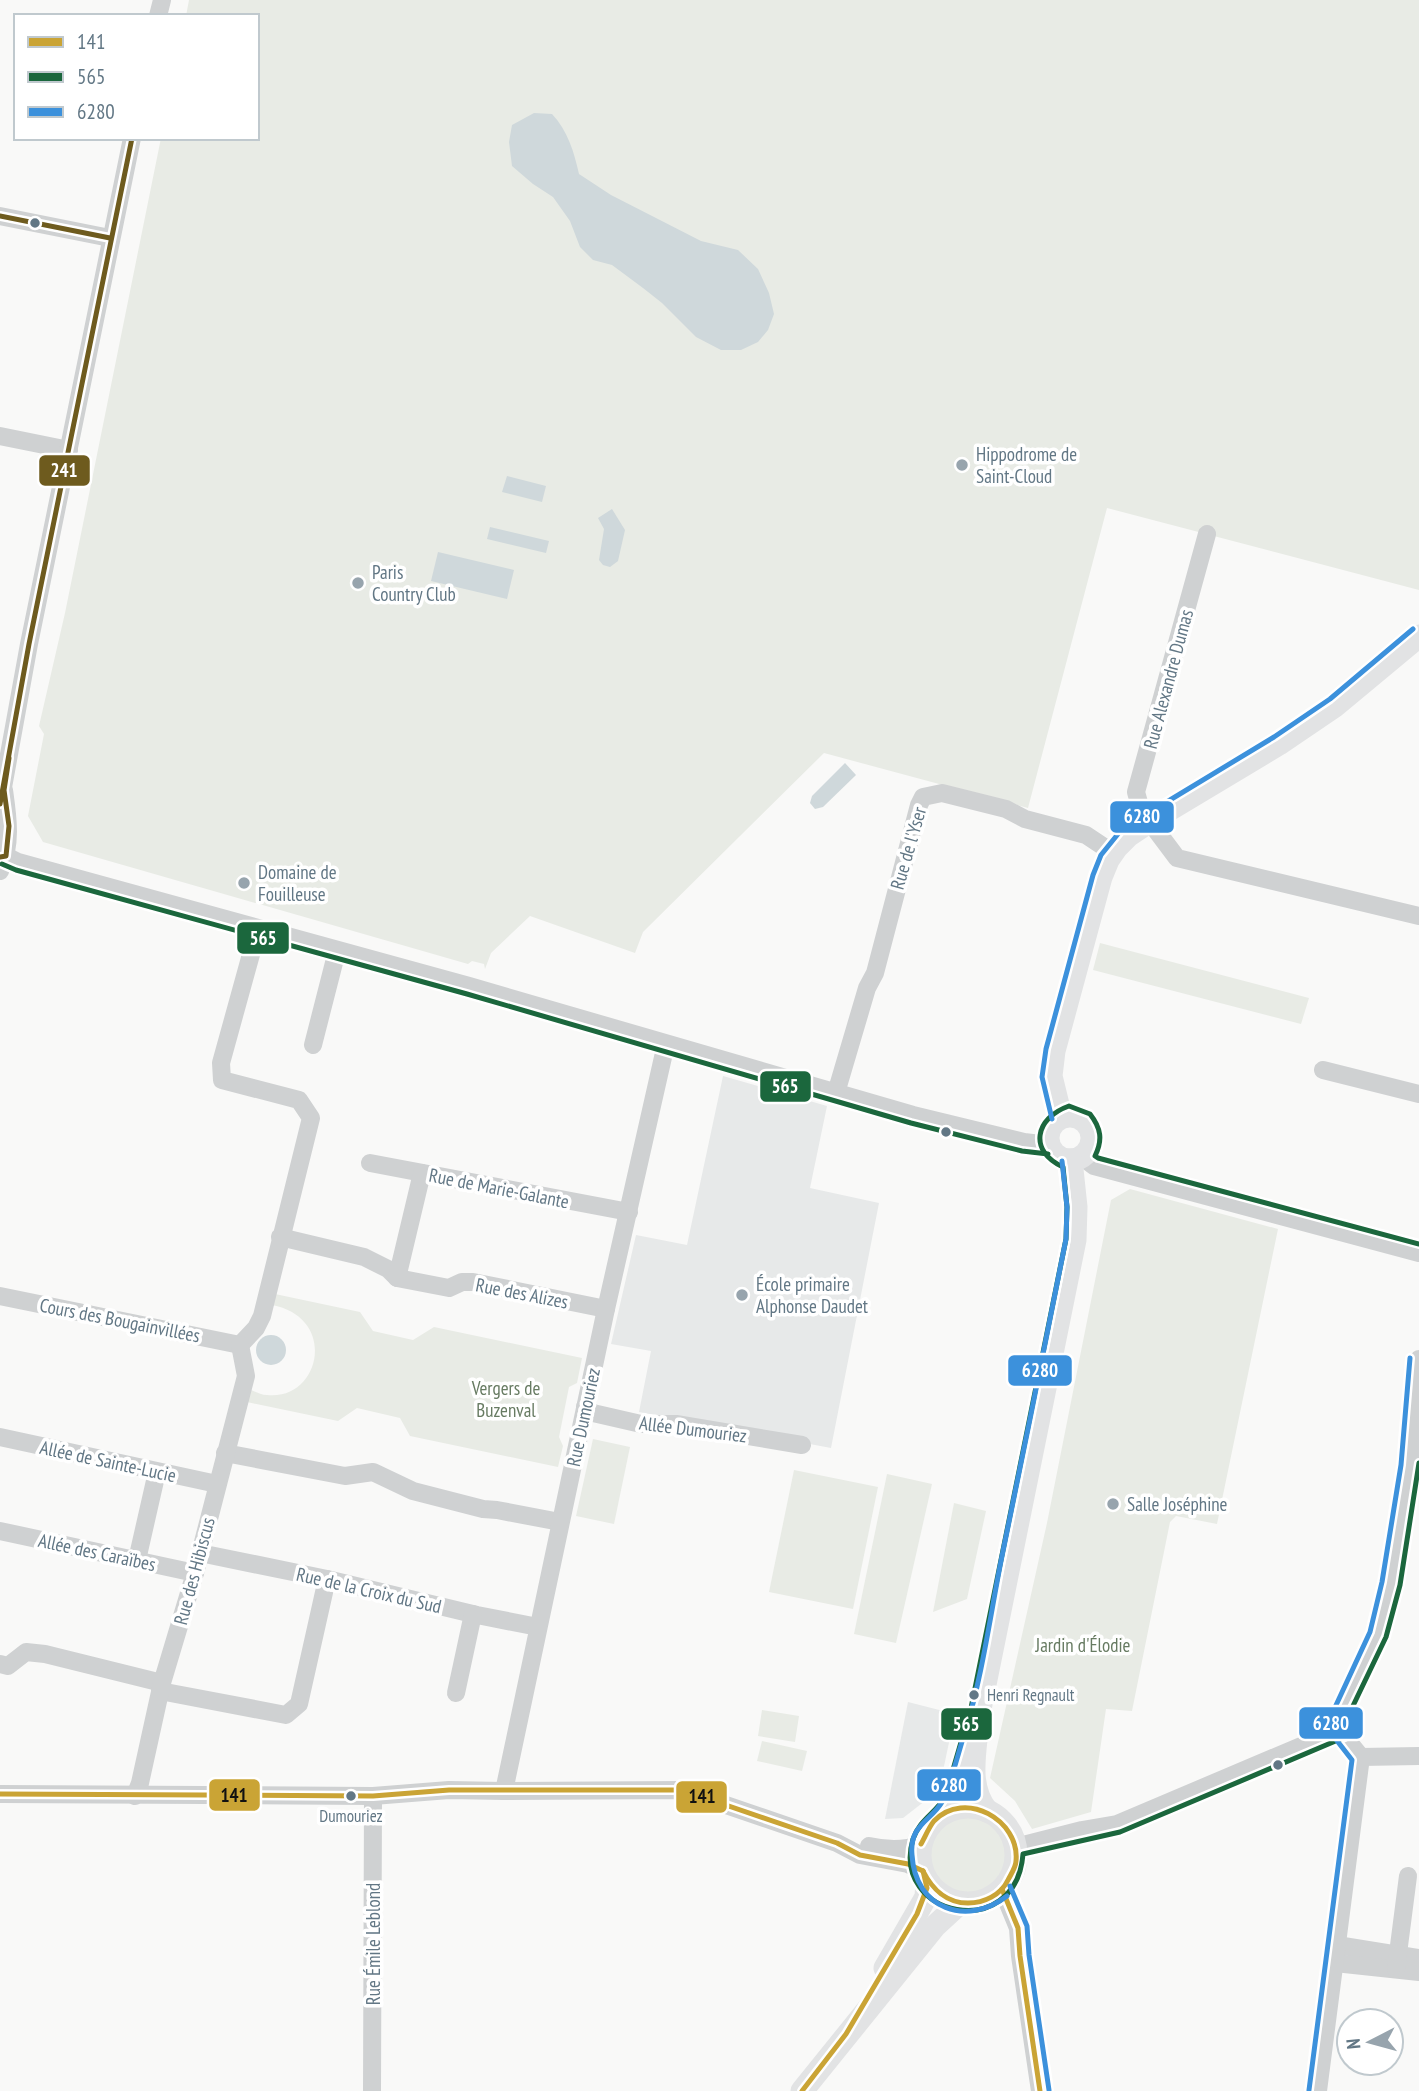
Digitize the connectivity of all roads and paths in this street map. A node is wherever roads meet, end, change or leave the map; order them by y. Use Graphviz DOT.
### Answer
graph roads {
  1 [pos="132,140"];
  2 [pos="0,216"];
  3 [pos="110,238"];
  4 [pos="0,436"];
  5 [pos="69,450"];
  6 [pos="1208,534"];
  7 [pos="1419,636"];
  8 [pos="2,797"];
  9 [pos="1149,822"];
  10 [pos="1113,853"];
  11 [pos="2,857"];
  12 [pos="1419,916"];
  13 [pos="258,929"];
  14 [pos="337,951"];
  15 [pos="666,1044"];
  16 [pos="313,1045"];
  17 [pos="1323,1070"];
  18 [pos="836,1093"];
  19 [pos="1419,1094"];
  20 [pos="1061,1117"];
  21 [pos="1049,1145"];
  22 [pos="1076,1158"];
  23 [pos="370,1163"];
  24 [pos="422,1173"];
  25 [pos="629,1212"];
  26 [pos="280,1237"];
  27 [pos="1419,1253"];
  28 [pos="397,1278"];
  29 [pos="0,1296"];
  30 [pos="606,1309"];
  31 [pos="240,1345"];
  32 [pos="1419,1359"];
  33 [pos="585,1407"];
  34 [pos="0,1437"];
  35 [pos="802,1445"];
  36 [pos="225,1453"];
  37 [pos="157,1472"];
  38 [pos="1413,1480"];
  39 [pos="217,1484"];
  40 [pos="560,1522"];
  41 [pos="0,1531"];
  42 [pos="200,1553"];
  43 [pos="137,1560"];
  44 [pos="195,1573"];
  45 [pos="327,1579"];
  46 [pos="473,1614"];
  47 [pos="538,1627"];
  48 [pos="0,1664"];
  49 [pos="161,1687"];
  50 [pos="456,1693"];
  51 [pos="978,1719"];
  52 [pos="1339,1730"];
  53 [pos="1419,1756"];
  54 [pos="1361,1757"];
  55 [pos="504,1791"];
  56 [pos="0,1794"];
  57 [pos="135,1796"];
  58 [pos="373,1796"];
  59 [pos="987,1811"];
  60 [pos="946,1812"];
  61 [pos="837,1843"];
  62 [pos="921,1844"];
  63 [pos="1015,1847"];
  64 [pos="925,1876"];
  65 [pos="1408,1876"];
  66 [pos="1002,1889"];
  67 [pos="960,1903"];
  68 [pos="1336,1954"];
  69 [pos="1419,1958"];
  70 [pos="1396,1962"];
  71 [pos="1419,1972"];
  72 [pos="846,2034"];
  73 [pos="372,2091"];
  74 [pos="802,2091"];
  75 [pos="1040,2091"];
  76 [pos="1318,2091"];
  1 -- 3 [label="street"];
  2 -- 3 [label="street"];
  3 -- 5 [label="street"];
  4 -- 5 [label="street"];
  5 -- 8 [label="street"];
  6 -- 9 [label="street, Rue Alexandre Dumas"];
  7 -- 9 [label="main road"];
  8 -- 11 [label="street"];
  9 -- 10 [label="main road"];
  9 -- 12 [label="street"];
  10 -- 18 [label="street, Rue de l'Yser"];
  10 -- 20 [label="main road"];
  11 -- 13 [label="street"];
  13 -- 14 [label="street"];
  13 -- 26 [label="street"];
  14 -- 15 [label="street"];
  14 -- 16 [label="street"];
  15 -- 18 [label="street"];
  15 -- 25 [label="street, Rue Dumouriez"];
  17 -- 19 [label="street"];
  18 -- 21 [label="street"];
  20 -- 21 [label="main road"];
  20 -- 22 [label="main road"];
  21 -- 22 [label="main road"];
  22 -- 27 [label="street"];
  22 -- 51 [label="main road"];
  23 -- 24 [label="street, Rue de Marie-Galante"];
  24 -- 25 [label="street, Rue de Marie-Galante"];
  24 -- 28 [label="street"];
  25 -- 30 [label="street, Rue Dumouriez"];
  26 -- 28 [label="street, Rue des Alizes"];
  26 -- 31 [label="street"];
  28 -- 30 [label="street, Rue des Alizes"];
  29 -- 31 [label="street, Cours des Bougainvillées"];
  30 -- 33 [label="street, Rue Dumouriez"];
  31 -- 36 [label="street, Rue des Hibiscus"];
  32 -- 38 [label="street"];
  33 -- 35 [label="street, Allée Dumouriez"];
  33 -- 40 [label="street, Rue Dumouriez"];
  34 -- 37 [label="street, Allée de Sainte-Lucie"];
  36 -- 39 [label="street, Rue des Hibiscus"];
  36 -- 40 [label="street"];
  37 -- 39 [label="street, Allée de Sainte-Lucie"];
  37 -- 43 [label="street"];
  38 -- 52 [label="street"];
  39 -- 42 [label="street, Rue des Hibiscus"];
  40 -- 47 [label="street, Rue Dumouriez"];
  41 -- 43 [label="street, Allée des Caraïbes"];
  42 -- 44 [label="street, Rue des Hibiscus"];
  42 -- 45 [label="street, Rue de la Croix du Sud"];
  43 -- 44 [label="street, Allée des Caraïbes"];
  44 -- 49 [label="street, Rue des Hibiscus"];
  45 -- 46 [label="street, Rue de la Croix du Sud"];
  45 -- 49 [label="street"];
  46 -- 47 [label="street, Rue de la Croix du Sud"];
  46 -- 50 [label="street"];
  47 -- 55 [label="street, Rue Dumouriez"];
  48 -- 49 [label="street"];
  49 -- 57 [label="street, Rue des Hibiscus"];
  51 -- 59 [label="main road"];
  51 -- 60 [label="main road"];
  52 -- 54 [label="street"];
  52 -- 63 [label="street"];
  53 -- 54 [label="street"];
  54 -- 68 [label="street"];
  55 -- 58 [label="street"];
  55 -- 61 [label="street"];
  56 -- 57 [label="street"];
  57 -- 58 [label="street"];
  58 -- 73 [label="street, Rue Émile Leblond"];
  59 -- 60 [label="main road"];
  59 -- 63 [label="main road"];
  60 -- 62 [label="main road"];
  61 -- 62 [label="street"];
  61 -- 64 [label="street"];
  62 -- 64 [label="main road"];
  63 -- 66 [label="main road"];
  64 -- 67 [label="main road"];
  64 -- 72 [label="main road"];
  65 -- 70 [label="street"];
  66 -- 67 [label="main road"];
  66 -- 75 [label="street"];
  67 -- 72 [label="main road"];
  68 -- 70 [label="street"];
  68 -- 76 [label="street"];
  69 -- 70 [label="street"];
  70 -- 71 [label="street"];
  72 -- 74 [label="main road"];
}
